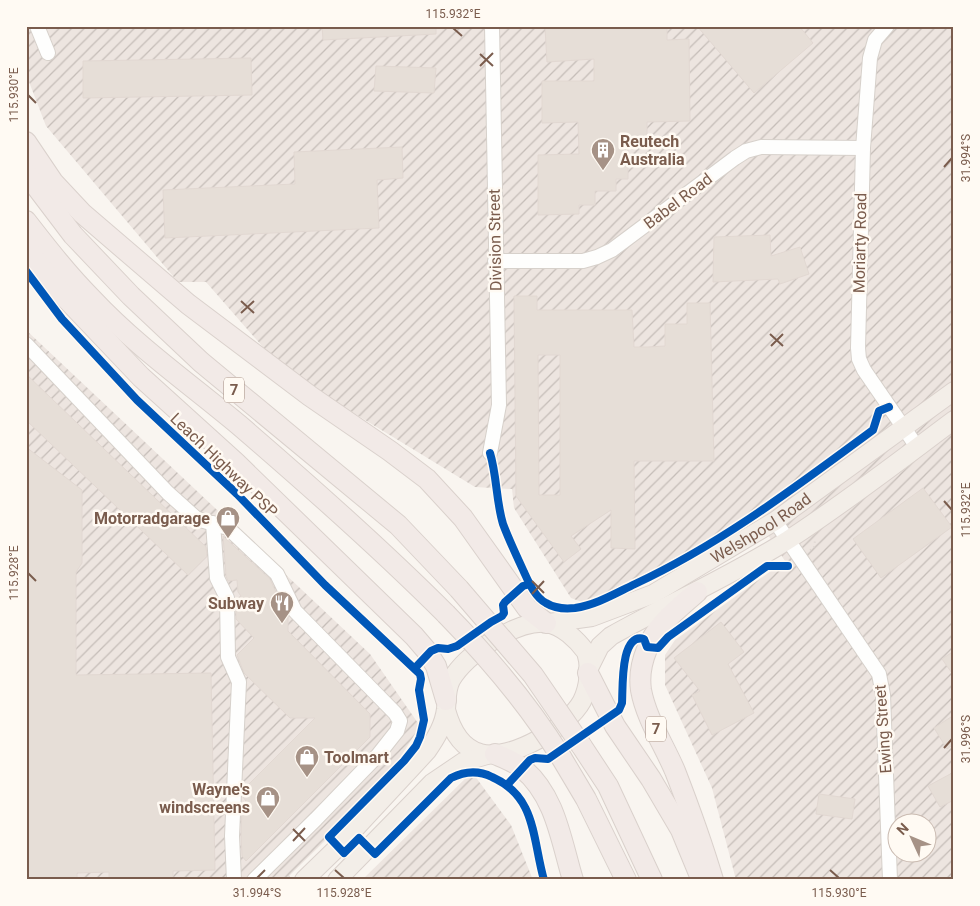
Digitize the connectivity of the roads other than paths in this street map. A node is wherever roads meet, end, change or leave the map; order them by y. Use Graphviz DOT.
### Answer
graph roads {
  1 [pos="37,26"];
  2 [pos="492,26"];
  3 [pos="887,26"];
  4 [pos="48,53"];
  5 [pos="26,142"];
  6 [pos="863,148"];
  7 [pos="26,173"];
  8 [pos="26,221"];
  9 [pos="26,245"];
  10 [pos="495,260"];
  11 [pos="26,344"];
  12 [pos="954,391"];
  13 [pos="954,420"];
  14 [pos="904,429"];
  15 [pos="917,448"];
  16 [pos="490,453"];
  17 [pos="891,467"];
  18 [pos="839,475"];
  19 [pos="775,521"];
  20 [pos="214,523"];
  21 [pos="788,540"];
  22 [pos="697,592"];
  23 [pos="547,623"];
  24 [pos="588,672"];
  25 [pos="446,705"];
  26 [pos="491,754"];
  27 [pos="234,880"];
  28 [pos="254,880"];
  29 [pos="304,880"];
  30 [pos="337,880"];
  31 [pos="573,880"];
  32 [pos="626,880"];
  33 [pos="652,880"];
  34 [pos="702,880"];
  35 [pos="713,880"];
  36 [pos="890,880"];
  1 -- 4 [label="street"];
  2 -- 10 [label="street, Division Street"];
  3 -- 6 [label="street, Moriarty Road"];
  5 -- 23 [label="highway"];
  6 -- 10 [label="street, Babel Road"];
  6 -- 14 [label="street, Moriarty Road"];
  7 -- 33 [label="highway, 7, bridge"];
  8 -- 32 [label="highway, 7, bridge"];
  9 -- 25 [label="highway"];
  10 -- 16 [label="street, Division Street"];
  11 -- 20 [label="street"];
  12 -- 14 [label="main road, Welshpool Road"];
  13 -- 15 [label="main road, Welshpool Road"];
  14 -- 15 [label="street, Moriarty Road"];
  14 -- 18 [label="main road, Welshpool Road"];
  15 -- 17 [label="main road, Welshpool Road"];
  17 -- 18 [label="main road"];
  17 -- 21 [label="main road, Welshpool Road"];
  18 -- 19 [label="main road, Welshpool Road"];
  19 -- 21 [label="street, Ewing Street"];
  19 -- 23 [label="main road, Welshpool Road"];
  20 -- 27 [label="street"];
  20 -- 28 [label="street"];
  21 -- 22 [label="main road, Welshpool Road"];
  21 -- 36 [label="street, Ewing Street"];
  22 -- 24 [label="main road, Welshpool Road"];
  22 -- 35 [label="highway, 7"];
  23 -- 24 [label="main road"];
  23 -- 25 [label="main road"];
  24 -- 26 [label="main road"];
  24 -- 34 [label="highway"];
  25 -- 26 [label="main road"];
  25 -- 29 [label="main road"];
  26 -- 30 [label="main road"];
  26 -- 31 [label="highway"];
}
